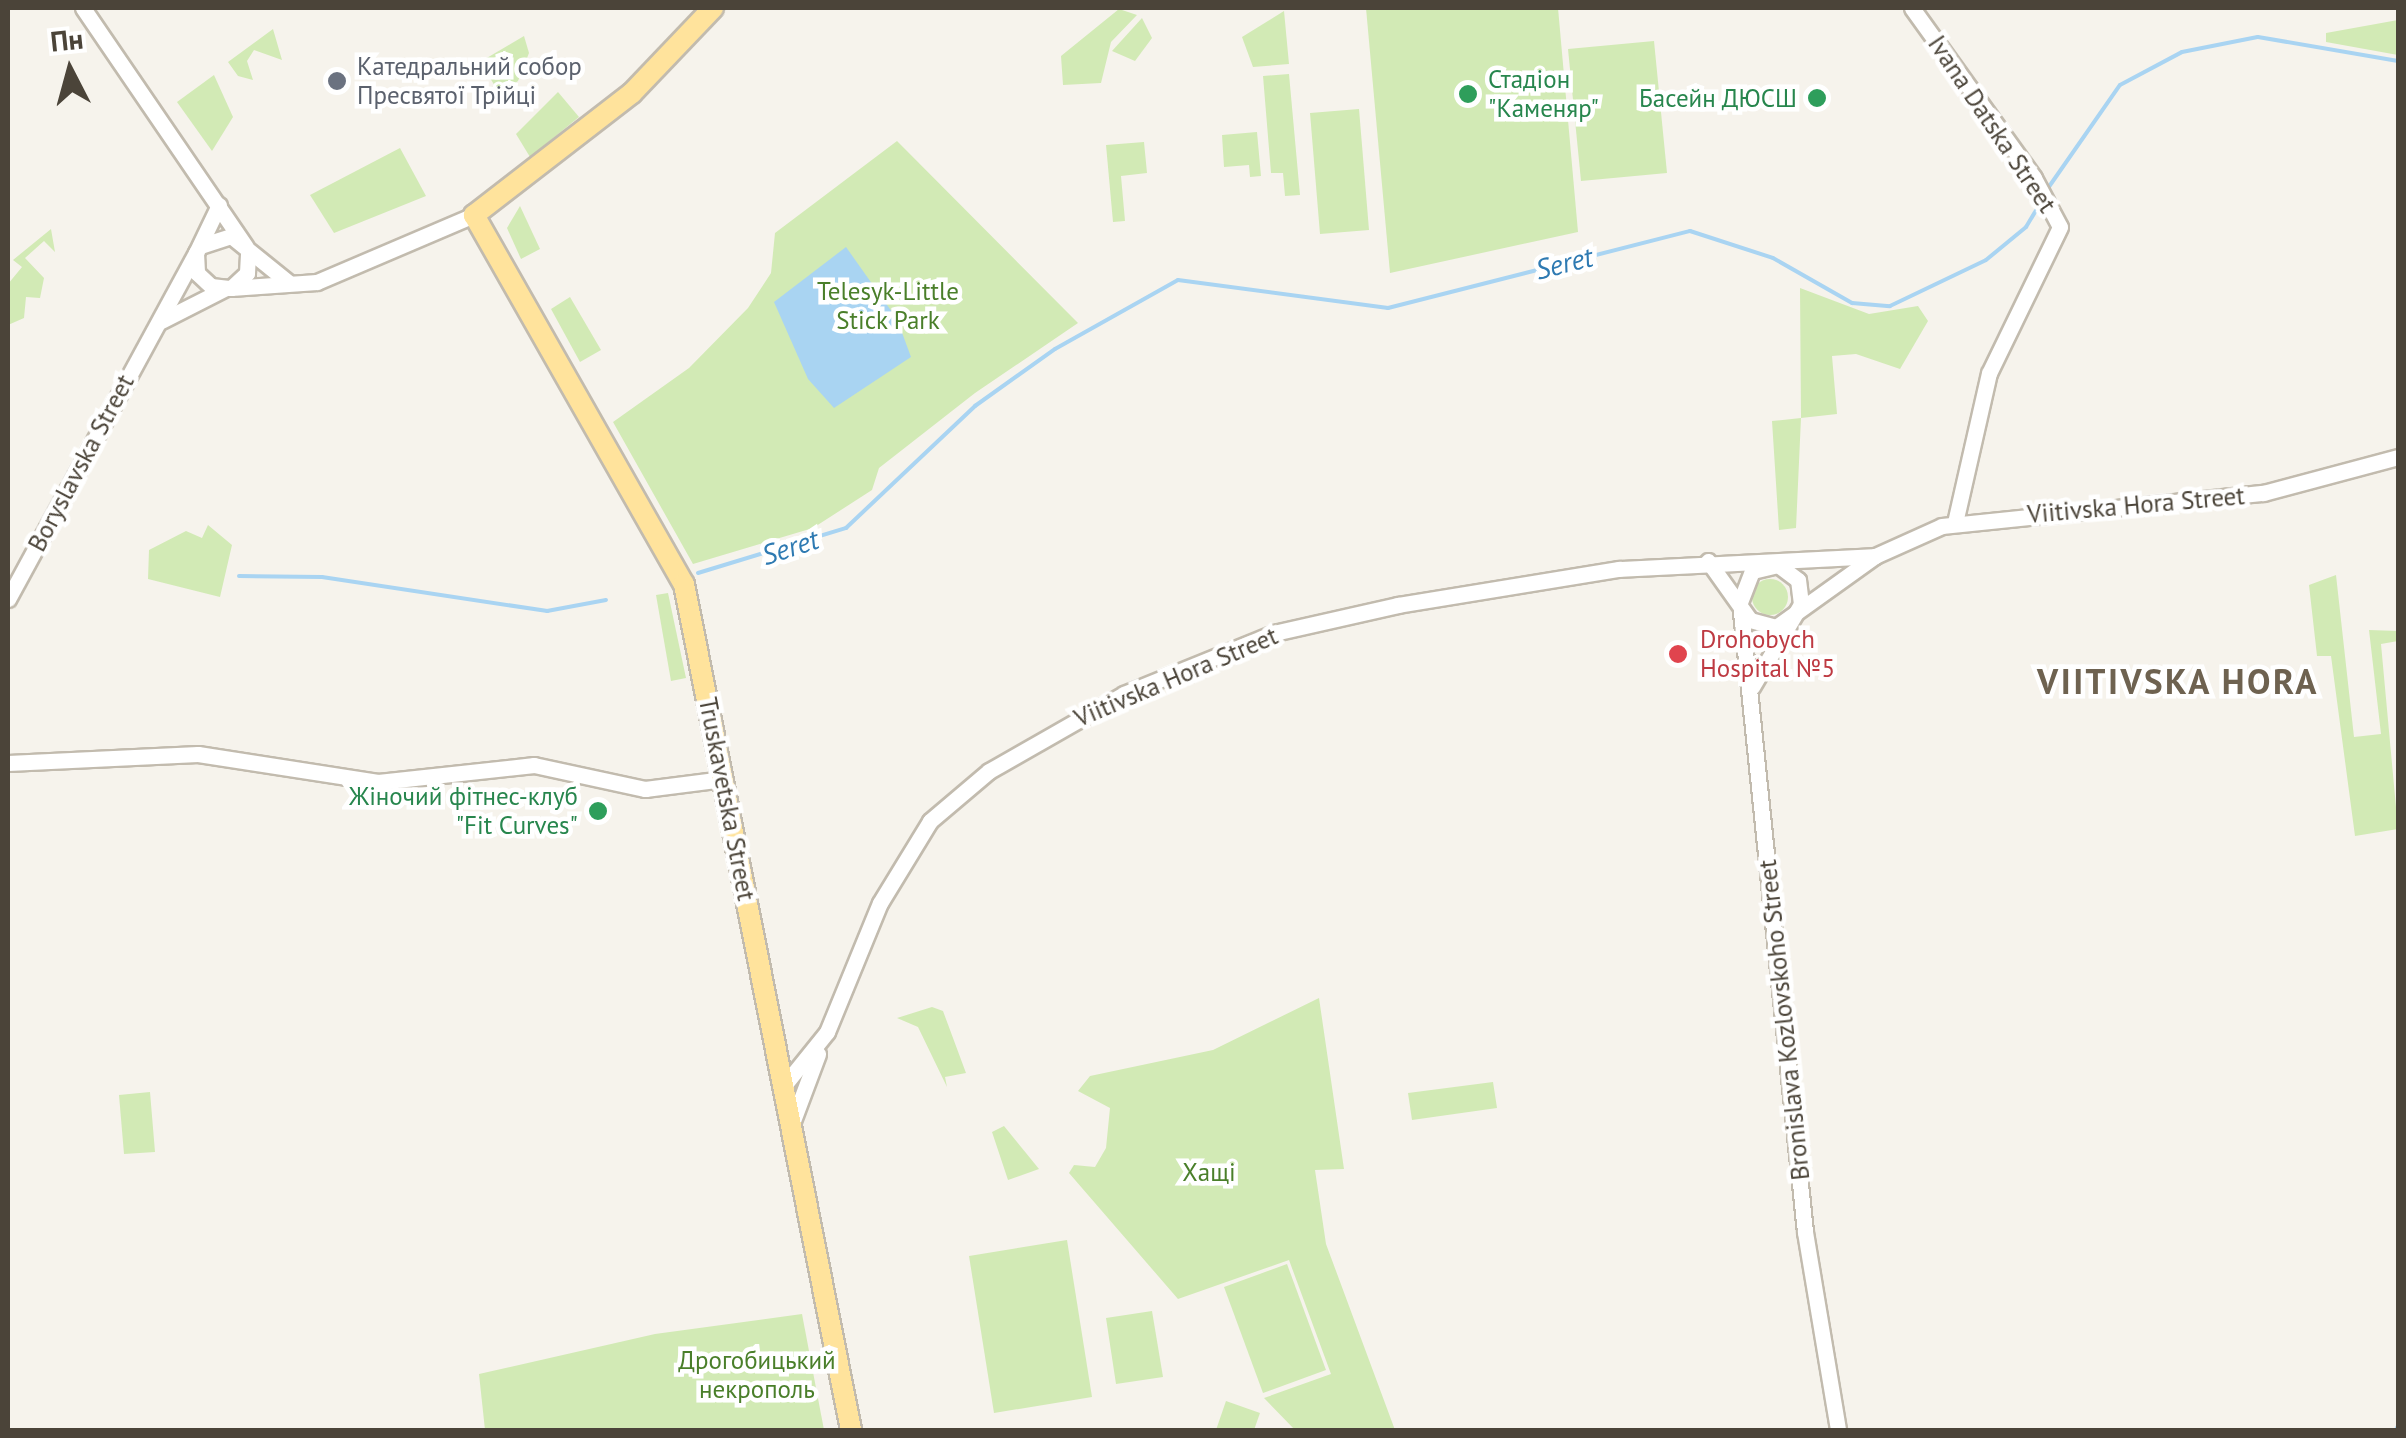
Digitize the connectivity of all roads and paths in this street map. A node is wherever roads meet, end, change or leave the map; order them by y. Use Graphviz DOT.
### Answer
graph roads {
  1 [pos="83,8"];
  2 [pos="714,8"];
  3 [pos="1912,8"];
  4 [pos="219,204"];
  5 [pos="474,216"];
  6 [pos="197,250"];
  7 [pos="247,250"];
  8 [pos="292,284"];
  9 [pos="228,288"];
  10 [pos="154,326"];
  11 [pos="2398,457"];
  12 [pos="1956,523"];
  13 [pos="1875,556"];
  14 [pos="1708,561"];
  15 [pos="1769,565"];
  16 [pos="8,600"];
  17 [pos="1742,609"];
  18 [pos="1792,619"];
  19 [pos="1752,687"];
  20 [pos="8,763"];
  21 [pos="723,779"];
  22 [pos="824,1038"];
  23 [pos="814,1052"];
  24 [pos="776,1060"];
  25 [pos="782,1088"];
  26 [pos="790,1130"];
  27 [pos="851,1430"];
  28 [pos="1838,1430"];
  1 -- 4 [label="street"];
  2 -- 5 [label="main road"];
  3 -- 12 [label="street, Ivana Datska Street"];
  4 -- 6 [label="street, Boryslavska Street"];
  4 -- 7 [label="street"];
  5 -- 8 [label="street"];
  5 -- 21 [label="main road, Truskavetska Street"];
  6 -- 7 [label="street"];
  6 -- 9 [label="street"];
  6 -- 10 [label="street, Boryslavska Street"];
  7 -- 8 [label="street"];
  7 -- 9 [label="street"];
  8 -- 9 [label="street"];
  9 -- 10 [label="street"];
  10 -- 16 [label="street, Boryslavska Street"];
  11 -- 12 [label="street, Viitivska Hora Street"];
  12 -- 13 [label="street, Viitivska Hora Street"];
  13 -- 15 [label="street, Viitivska Hora Street"];
  13 -- 18 [label="street, Viitivska Hora Street"];
  14 -- 15 [label="street, Viitivska Hora Street"];
  14 -- 17 [label="street"];
  14 -- 22 [label="street, Viitivska Hora Street"];
  15 -- 17 [label="street"];
  15 -- 18 [label="street"];
  17 -- 18 [label="street"];
  17 -- 19 [label="street, Bronislava Kozlovskoho Street"];
  18 -- 19 [label="street"];
  19 -- 28 [label="street, Bronislava Kozlovskoho Street"];
  20 -- 21 [label="street"];
  21 -- 24 [label="main road, Truskavetska Street"];
  22 -- 23 [label="street, Viitivska Hora Street"];
  22 -- 26 [label="street"];
  23 -- 24 [label="street"];
  23 -- 25 [label="street, Viitivska Hora Street"];
  24 -- 25 [label="main road, Truskavetska Street"];
  25 -- 26 [label="main road, Truskavetska Street"];
  26 -- 27 [label="main road, Truskavetska Street"];
}
